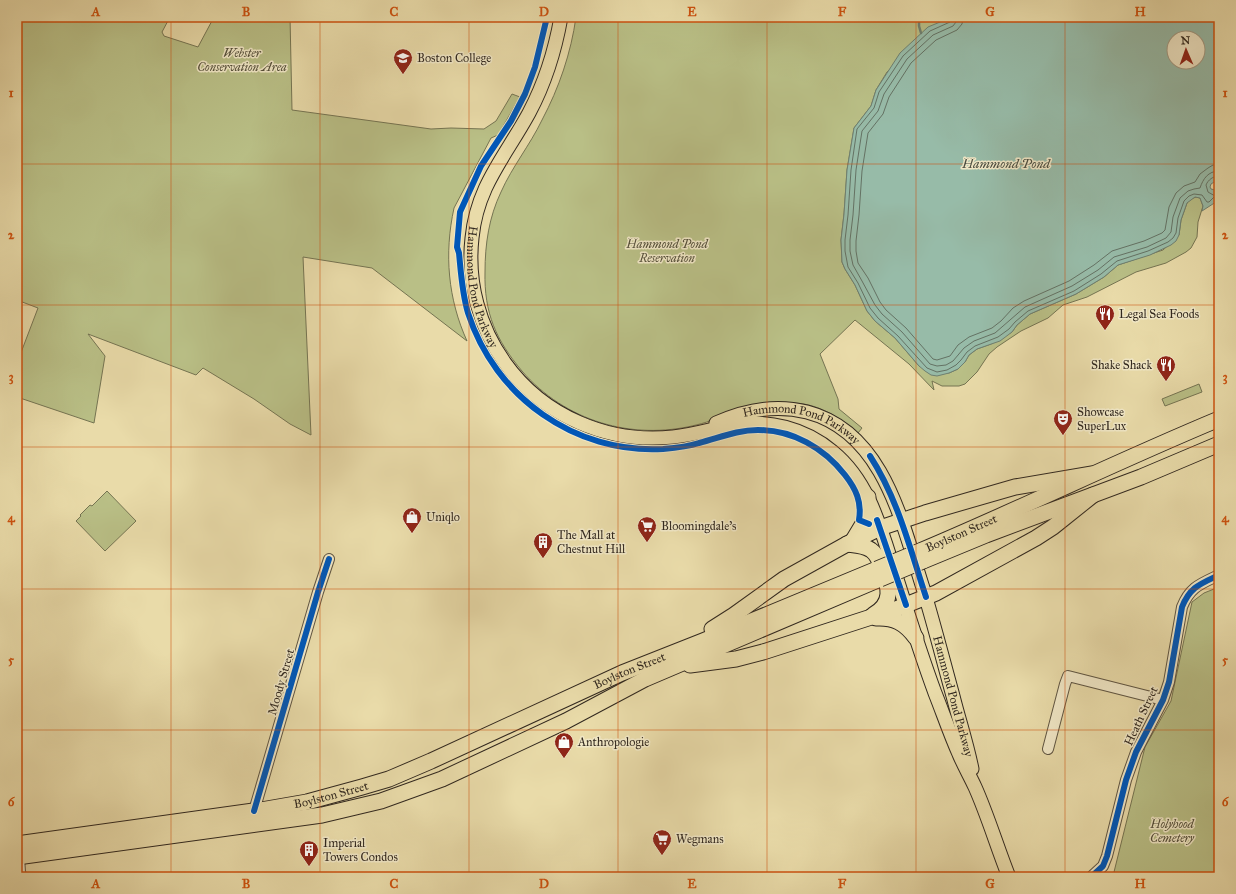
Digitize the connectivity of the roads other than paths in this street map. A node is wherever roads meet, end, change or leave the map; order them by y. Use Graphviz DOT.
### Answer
graph roads {
  1 [pos="561,17"];
  2 [pos="1219,419"];
  3 [pos="691,434"];
  4 [pos="1219,444"];
  5 [pos="1092,474"];
  6 [pos="1093,495"];
  7 [pos="868,497"];
  8 [pos="901,521"];
  9 [pos="880,528"];
  10 [pos="849,543"];
  11 [pos="922,556"];
  12 [pos="329,560"];
  13 [pos="1219,576"];
  14 [pos="926,597"];
  15 [pos="906,605"];
  16 [pos="867,618"];
  17 [pos="916,638"];
  18 [pos="666,662"];
  19 [pos="1163,700"];
  20 [pos="1048,749"];
  21 [pos="975,788"];
  22 [pos="254,811"];
  23 [pos="18,853"];
  24 [pos="1097,876"];
  25 [pos="22,877"];
  26 [pos="1009,877"];
  1 -- 3 [label="main road, Hammond Pond Parkway"];
  2 -- 5 [label="highway, Boylston Street"];
  3 -- 7 [label="main road, Hammond Pond Parkway"];
  3 -- 8 [label="main road, Hammond Pond Parkway"];
  4 -- 6 [label="highway, Boylston Street"];
  5 -- 8 [label="highway"];
  5 -- 11 [label="highway, Boylston Street"];
  6 -- 11 [label="highway, Boylston Street"];
  6 -- 14 [label="highway"];
  7 -- 9 [label="main road, Hammond Pond Parkway"];
  7 -- 10 [label="highway"];
  8 -- 9 [label="highway"];
  8 -- 14 [label="main road, Hammond Pond Parkway"];
  9 -- 10 [label="highway"];
  9 -- 15 [label="main road, Hammond Pond Parkway"];
  10 -- 16 [label="highway"];
  10 -- 18 [label="highway"];
  11 -- 18 [label="highway, Boylston Street, bridge"];
  12 -- 22 [label="street, Moody Street"];
  13 -- 19 [label="street, Heath Street"];
  14 -- 15 [label="highway"];
  14 -- 21 [label="main road, Hammond Pond Parkway"];
  15 -- 16 [label="highway"];
  15 -- 17 [label="main road, Hammond Pond Parkway"];
  16 -- 17 [label="highway"];
  16 -- 18 [label="highway"];
  17 -- 21 [label="main road, Hammond Pond Parkway"];
  18 -- 22 [label="highway, Boylston Street"];
  18 -- 23 [label="highway, Boylston Street"];
  19 -- 20 [label="street"];
  19 -- 24 [label="street, Heath Street"];
  21 -- 26 [label="main road, Hammond Pond Parkway"];
  22 -- 23 [label="highway, Boylston Street"];
  23 -- 25 [label="street"];
}
